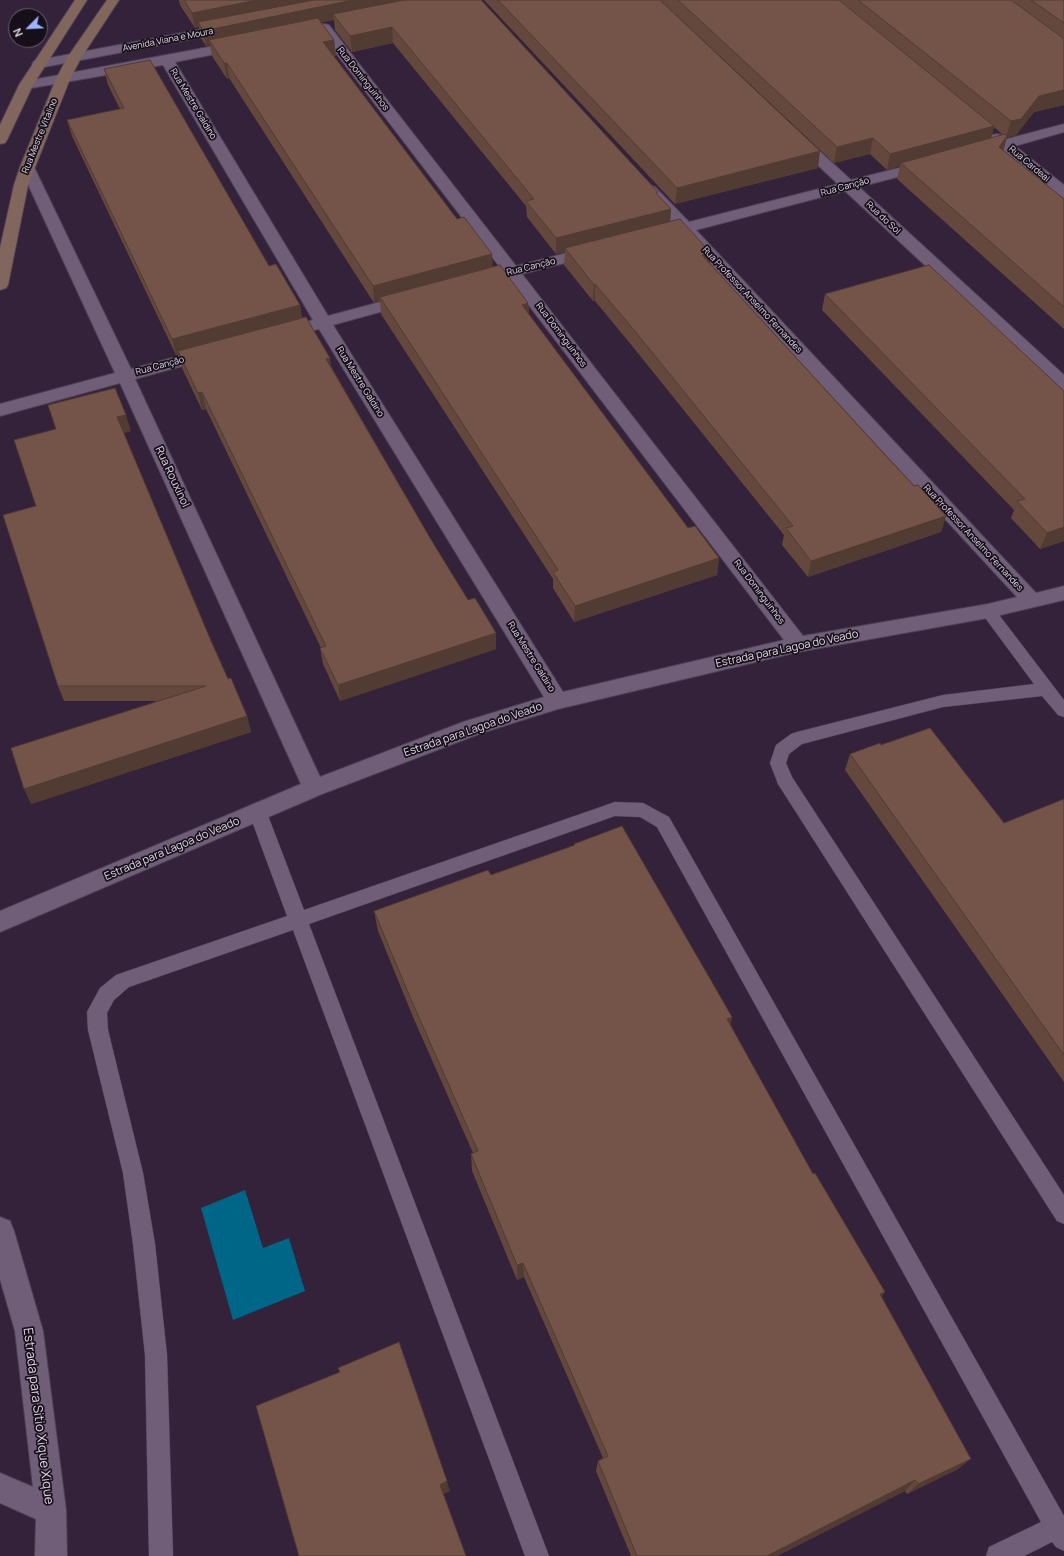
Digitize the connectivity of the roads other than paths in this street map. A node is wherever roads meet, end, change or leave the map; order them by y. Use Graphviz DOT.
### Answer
graph roads {
  1 [pos="81,0"];
  2 [pos="112,0"];
  3 [pos="242,25"];
  4 [pos="323,28"];
  5 [pos="253,42"];
  6 [pos="74,58"];
  7 [pos="167,60"];
  8 [pos="39,64"];
  9 [pos="63,79"];
  10 [pos="26,85"];
  11 [pos="1064,128"];
  12 [pos="987,129"];
  13 [pos="790,132"];
  14 [pos="0,140"];
  15 [pos="1005,144"];
  16 [pos="960,156"];
  17 [pos="938,162"];
  18 [pos="27,167"];
  19 [pos="642,181"];
  20 [pos="848,186"];
  21 [pos="1064,193"];
  22 [pos="685,228"];
  23 [pos="640,239"];
  24 [pos="610,247"];
  25 [pos="513,272"];
  26 [pos="467,284"];
  27 [pos="0,285"];
  28 [pos="422,296"];
  29 [pos="323,322"];
  30 [pos="270,337"];
  31 [pos="224,349"];
  32 [pos="125,375"];
  33 [pos="1064,385"];
  34 [pos="0,410"];
  35 [pos="1064,593"];
  36 [pos="1031,600"];
  37 [pos="988,611"];
  38 [pos="798,644"];
  39 [pos="1046,689"];
  40 [pos="558,701"];
  41 [pos="1064,711"];
  42 [pos="314,788"];
  43 [pos="258,813"];
  44 [pos="298,920"];
  45 [pos="0,922"];
  46 [pos="1064,1214"];
  47 [pos="0,1232"];
  48 [pos="0,1488"];
  49 [pos="51,1510"];
  50 [pos="1061,1533"];
  51 [pos="51,1556"];
  52 [pos="161,1556"];
  53 [pos="537,1556"];
  54 [pos="998,1556"];
  1 -- 8 [label="street"];
  2 -- 6 [label="street, Rua Mestre Vitalino"];
  3 -- 6 [label="street, Avenida Viana e Moura"];
  4 -- 25 [label="street, Rua Dominguinhos"];
  5 -- 7 [label="street, Avenida Viana e Moura"];
  6 -- 8 [label="street, Avenida Viana e Moura"];
  6 -- 9 [label="street, Rua Mestre Vitalino"];
  7 -- 9 [label="street, Avenida Viana e Moura"];
  7 -- 29 [label="street, Rua Mestre Galdino"];
  8 -- 10 [label="street"];
  9 -- 10 [label="street, Avenida Viana e Moura"];
  9 -- 18 [label="street, Rua Mestre Vitalino"];
  10 -- 14 [label="street"];
  11 -- 15 [label="street"];
  12 -- 15 [label="street, Rua Cardeal"];
  13 -- 20 [label="street, Rua do Sol"];
  15 -- 16 [label="street"];
  15 -- 21 [label="street, Rua Cardeal"];
  17 -- 20 [label="street, Rua Canção"];
  18 -- 27 [label="street, Rua Mestre Vitalino"];
  18 -- 32 [label="street, Rua Rouxinol"];
  19 -- 22 [label="street, Rua Professor Anselmo Fernandes"];
  20 -- 22 [label="street, Rua Canção"];
  20 -- 33 [label="street, Rua do Sol"];
  22 -- 23 [label="street, Rua Canção"];
  22 -- 36 [label="street, Rua Professor Anselmo Fernandes"];
  24 -- 25 [label="street, Rua Canção"];
  25 -- 26 [label="street, Rua Canção"];
  25 -- 38 [label="street, Rua Dominguinhos"];
  28 -- 29 [label="street"];
  29 -- 30 [label="street"];
  29 -- 40 [label="street, Rua Mestre Galdino"];
  31 -- 32 [label="street, Rua Canção"];
  32 -- 34 [label="street, Rua Canção"];
  32 -- 42 [label="street, Rua Rouxinol"];
  35 -- 36 [label="street, Estrada para Lagoa do Veado"];
  36 -- 37 [label="street, Estrada para Lagoa do Veado"];
  37 -- 38 [label="street, Estrada para Lagoa do Veado"];
  37 -- 39 [label="lane"];
  38 -- 40 [label="street, Estrada para Lagoa do Veado"];
  39 -- 41 [label="lane"];
  39 -- 46 [label="lane"];
  40 -- 42 [label="street, Estrada para Lagoa do Veado"];
  42 -- 43 [label="street, Estrada para Lagoa do Veado"];
  43 -- 44 [label="lane"];
  43 -- 45 [label="street, Estrada para Lagoa do Veado"];
  44 -- 50 [label="lane"];
  44 -- 52 [label="lane"];
  44 -- 53 [label="lane"];
  47 -- 49 [label="street, Estrada para Sitio Xique Xique"];
  48 -- 49 [label="street"];
  49 -- 51 [label="street, Estrada para Sitio Xique Xique"];
  50 -- 54 [label="lane"];
}
